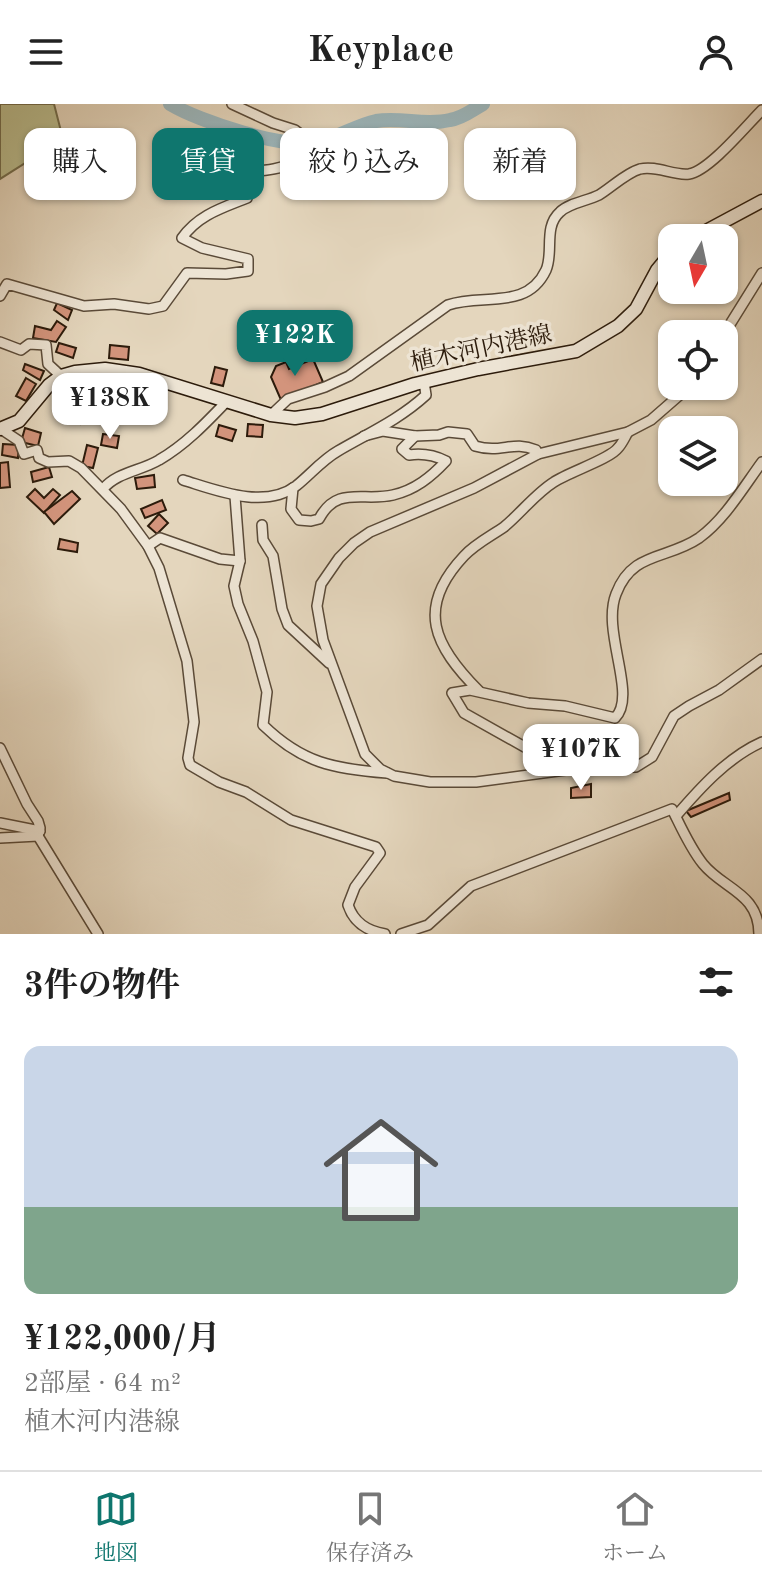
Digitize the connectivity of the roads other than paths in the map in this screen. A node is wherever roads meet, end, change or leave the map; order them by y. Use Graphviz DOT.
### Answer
graph roads {
  1 [pos="232,104"];
  2 [pos="762,110"];
  3 [pos="762,201"];
  4 [pos="719,224"];
  5 [pos="658,269"];
  6 [pos="762,273"];
  7 [pos="0,296"];
  8 [pos="733,320"];
  9 [pos="0,342"];
  10 [pos="61,376"];
  11 [pos="424,382"];
  12 [pos="674,400"];
  13 [pos="227,401"];
  14 [pos="271,415"];
  15 [pos="1,429"];
  16 [pos="628,432"];
  17 [pos="364,436"];
  18 [pos="415,436"];
  19 [pos="538,454"];
  20 [pos="762,462"];
  21 [pos="183,480"];
  22 [pos="293,488"];
  23 [pos="103,489"];
  24 [pos="235,496"];
  25 [pos="262,525"];
  26 [pos="148,546"];
  27 [pos="240,561"];
  28 [pos="762,659"];
  29 [pos="331,665"];
  30 [pos="479,691"];
  31 [pos="762,742"];
  32 [pos="0,748"];
  33 [pos="540,773"];
  34 [pos="389,774"];
  35 [pos="676,816"];
  36 [pos="0,823"];
  37 [pos="39,834"];
  38 [pos="0,838"];
  39 [pos="418,932"];
  40 [pos="98,934"];
  41 [pos="385,934"];
  42 [pos="401,934"];
  43 [pos="759,934"];
  1 -- 7 [label="street"];
  2 -- 14 [label="street"];
  3 -- 4 [label="main road"];
  5 -- 11 [label="main road, 植木河内港線"];
  6 -- 8 [label="street"];
  9 -- 10 [label="street"];
  10 -- 13 [label="main road, 植木河内港線"];
  10 -- 15 [label="main road"];
  11 -- 14 [label="main road, 植木河内港線"];
  11 -- 17 [label="street"];
  12 -- 16 [label="street"];
  13 -- 14 [label="main road, 植木河内港線"];
  13 -- 23 [label="street"];
  15 -- 23 [label="street"];
  16 -- 19 [label="street"];
  16 -- 30 [label="street"];
  17 -- 18 [label="street"];
  17 -- 22 [label="street"];
  18 -- 19 [label="street"];
  18 -- 22 [label="street"];
  19 -- 29 [label="street"];
  20 -- 30 [label="street"];
  21 -- 24 [label="street"];
  22 -- 24 [label="street"];
  23 -- 26 [label="street"];
  24 -- 27 [label="street"];
  25 -- 29 [label="street"];
  26 -- 27 [label="street"];
  26 -- 41 [label="street"];
  27 -- 34 [label="street"];
  28 -- 33 [label="street"];
  29 -- 34 [label="street"];
  30 -- 33 [label="street"];
  31 -- 35 [label="street"];
  32 -- 37 [label="street"];
  33 -- 34 [label="street"];
  35 -- 39 [label="street"];
  35 -- 43 [label="street"];
  36 -- 37 [label="street"];
  37 -- 38 [label="street"];
  37 -- 40 [label="street"];
  39 -- 42 [label="street"];
}
